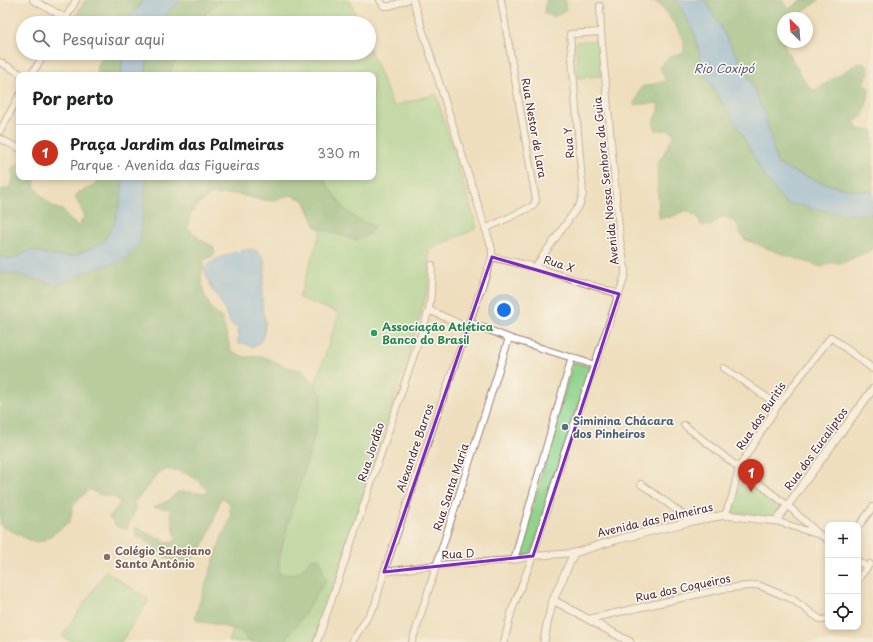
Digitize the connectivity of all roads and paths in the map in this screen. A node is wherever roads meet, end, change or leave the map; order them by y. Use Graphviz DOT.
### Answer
graph roads {
  1 [pos="33,0"];
  2 [pos="76,0"];
  3 [pos="380,0"];
  4 [pos="407,0"];
  5 [pos="413,0"];
  6 [pos="502,0"];
  7 [pos="600,6"];
  8 [pos="57,16"];
  9 [pos="67,16"];
  10 [pos="601,32"];
  11 [pos="41,60"];
  12 [pos="0,62"];
  13 [pos="18,72"];
  14 [pos="33,72"];
  15 [pos="16,102"];
  16 [pos="0,131"];
  17 [pos="0,138"];
  18 [pos="16,146"];
  19 [pos="485,229"];
  20 [pos="492,257"];
  21 [pos="432,265"];
  22 [pos="535,267"];
  23 [pos="620,294"];
  24 [pos="429,310"];
  25 [pos="468,325"];
  26 [pos="509,338"];
  27 [pos="572,357"];
  28 [pos="595,365"];
  29 [pos="724,368"];
  30 [pos="873,368"];
  31 [pos="873,389"];
  32 [pos="778,405"];
  33 [pos="684,425"];
  34 [pos="739,467"];
  35 [pos="641,484"];
  36 [pos="788,506"];
  37 [pos="873,507"];
  38 [pos="725,515"];
  39 [pos="692,521"];
  40 [pos="776,521"];
  41 [pos="861,523"];
  42 [pos="820,535"];
  43 [pos="825,538"];
  44 [pos="574,553"];
  45 [pos="533,556"];
  46 [pos="514,560"];
  47 [pos="861,562"];
  48 [pos="437,565"];
  49 [pos="384,572"];
  50 [pos="861,575"];
  51 [pos="553,600"];
  52 [pos="589,619"];
  53 [pos="825,620"];
  54 [pos="317,642"];
  55 [pos="352,642"];
  56 [pos="412,642"];
  57 [pos="504,642"];
  58 [pos="544,642"];
  59 [pos="630,642"];
  1 -- 8 [label="street"];
  2 -- 9 [label="street"];
  3 -- 4 [label="street"];
  5 -- 19 [label="street"];
  6 -- 19 [label="street, Rua Nestor de Lara"];
  7 -- 10 [label="street, Avenida Nossa Senhora da Guia"];
  10 -- 22 [label="street, Rua Y"];
  10 -- 23 [label="street, Avenida Nossa Senhora da Guia"];
  11 -- 14 [label="street"];
  12 -- 13 [label="street"];
  15 -- 16 [label="street"];
  17 -- 18 [label="street"];
  19 -- 20 [label="street"];
  20 -- 22 [label="street, Rua X"];
  20 -- 25 [label="street, Alexandre Barros"];
  21 -- 24 [label="street, Rua Jordão"];
  22 -- 23 [label="street, Rua X"];
  23 -- 28 [label="street, Avenida Nossa Senhora da Guia"];
  24 -- 25 [label="street"];
  24 -- 54 [label="street, Rua Jordão"];
  25 -- 26 [label="street"];
  25 -- 49 [label="street, Alexandre Barros"];
  26 -- 27 [label="street"];
  26 -- 48 [label="street, Rua Santa Maria"];
  27 -- 28 [label="street"];
  27 -- 46 [label="street"];
  28 -- 45 [label="street, Avenida Nossa Senhora da Guia"];
  29 -- 32 [label="street"];
  30 -- 32 [label="street, Rua dos Buritis"];
  31 -- 36 [label="street, Rua dos Eucaliptos"];
  32 -- 34 [label="street, Rua dos Buritis"];
  33 -- 34 [label="street"];
  34 -- 36 [label="street"];
  34 -- 38 [label="street, Rua dos Buritis"];
  35 -- 39 [label="street"];
  36 -- 40 [label="street, Rua dos Eucaliptos"];
  36 -- 42 [label="street"];
  37 -- 41 [label="street"];
  38 -- 39 [label="street, Avenida das Palmeiras"];
  38 -- 40 [label="street, Avenida das Palmeiras"];
  39 -- 44 [label="street, Avenida das Palmeiras"];
  40 -- 42 [label="street, Avenida das Palmeiras"];
  42 -- 43 [label="street, Avenida das Palmeiras"];
  44 -- 45 [label="street, Avenida das Palmeiras"];
  44 -- 51 [label="street"];
  45 -- 46 [label="street, Rua D"];
  45 -- 57 [label="street, Avenida Nossa Senhora da Guia"];
  46 -- 48 [label="street, Rua D"];
  47 -- 50 [label="street"];
  48 -- 49 [label="street, Rua D"];
  48 -- 56 [label="street, Rua Santa Maria"];
  49 -- 55 [label="street, Alexandre Barros"];
  51 -- 52 [label="street"];
  51 -- 58 [label="street"];
  52 -- 53 [label="street, Rua dos Coqueiros"];
  52 -- 59 [label="street"];
}
